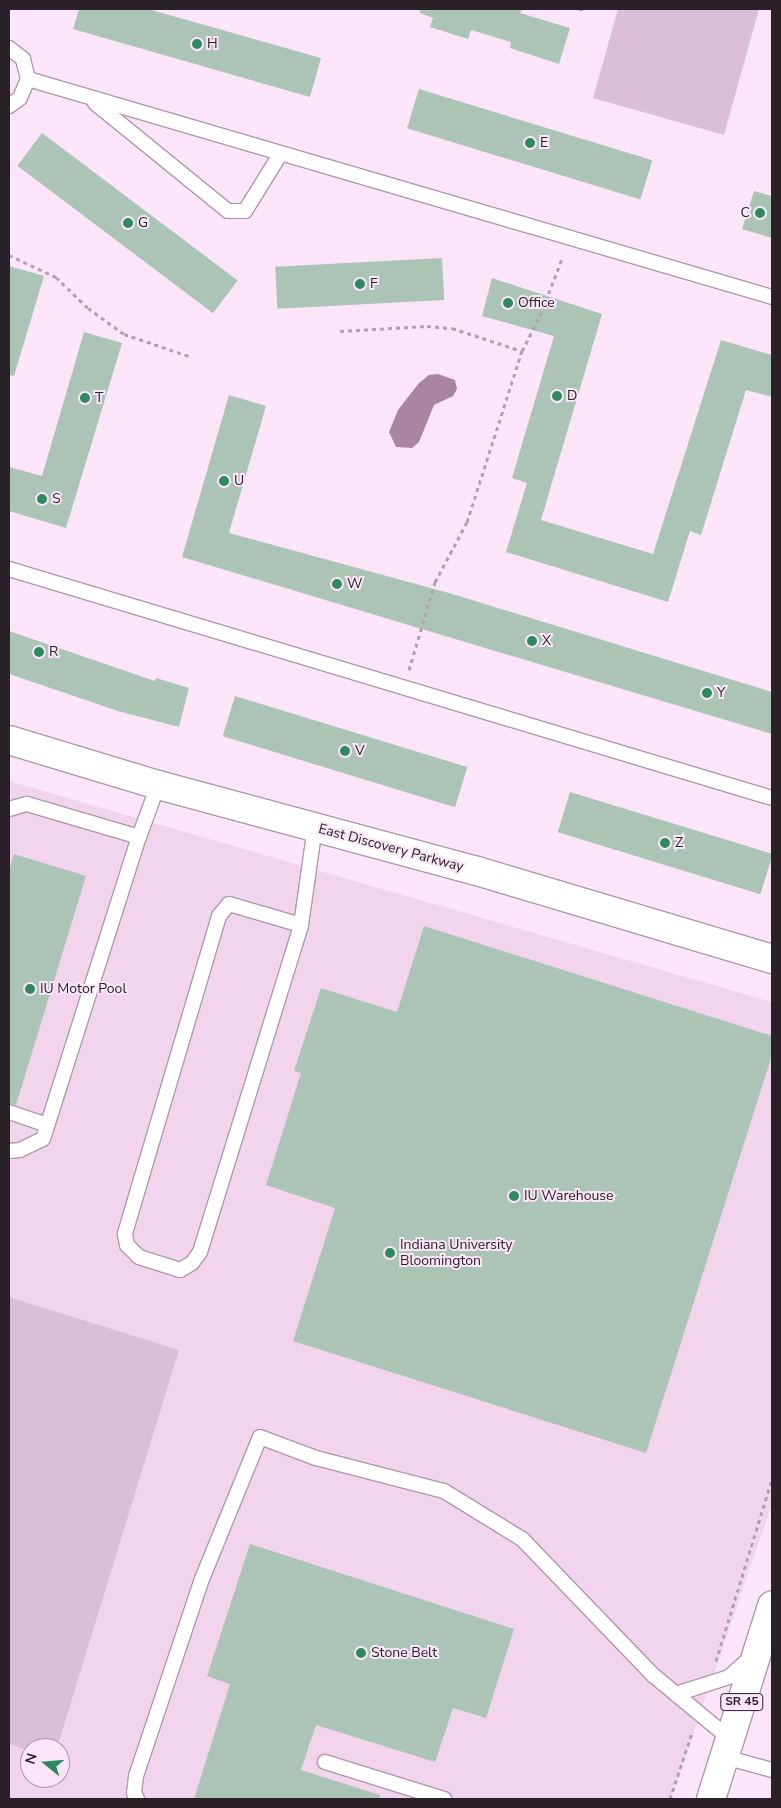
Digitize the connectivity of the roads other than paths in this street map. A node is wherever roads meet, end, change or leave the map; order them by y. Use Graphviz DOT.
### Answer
graph roads {
  1 [pos="9,48"];
  2 [pos="28,79"];
  3 [pos="90,99"];
  4 [pos="9,106"];
  5 [pos="281,153"];
  6 [pos="772,296"];
  7 [pos="9,569"];
  8 [pos="9,740"];
  9 [pos="158,785"];
  10 [pos="772,798"];
  11 [pos="9,809"];
  12 [pos="315,826"];
  13 [pos="139,837"];
  14 [pos="301,925"];
  15 [pos="772,959"];
  16 [pos="9,1112"];
  17 [pos="47,1125"];
  18 [pos="9,1151"];
  19 [pos="772,1605"];
  20 [pos="758,1650"];
  21 [pos="676,1694"];
  22 [pos="727,1748"];
  23 [pos="325,1762"];
  24 [pos="772,1770"];
  25 [pos="138,1799"];
  26 [pos="444,1799"];
  27 [pos="710,1799"];
  1 -- 2 [label="lane"];
  2 -- 3 [label="lane"];
  2 -- 4 [label="lane"];
  3 -- 5 [label="lane"];
  3 -- 5 [label="lane"];
  5 -- 6 [label="lane"];
  7 -- 10 [label="lane"];
  8 -- 9 [label="street, East Discovery Parkway"];
  9 -- 12 [label="street, East Discovery Parkway"];
  9 -- 13 [label="lane"];
  11 -- 13 [label="lane"];
  12 -- 14 [label="lane"];
  12 -- 15 [label="street, East Discovery Parkway"];
  13 -- 17 [label="lane"];
  14 -- 14 [label="lane"];
  16 -- 17 [label="lane"];
  17 -- 18 [label="lane"];
  19 -- 20 [label="street, SR 45"];
  20 -- 21 [label="lane"];
  20 -- 22 [label="street, SR 45"];
  21 -- 22 [label="lane"];
  21 -- 25 [label="lane"];
  22 -- 24 [label="lane"];
  22 -- 27 [label="street, SR 45"];
  23 -- 26 [label="lane"];
}
